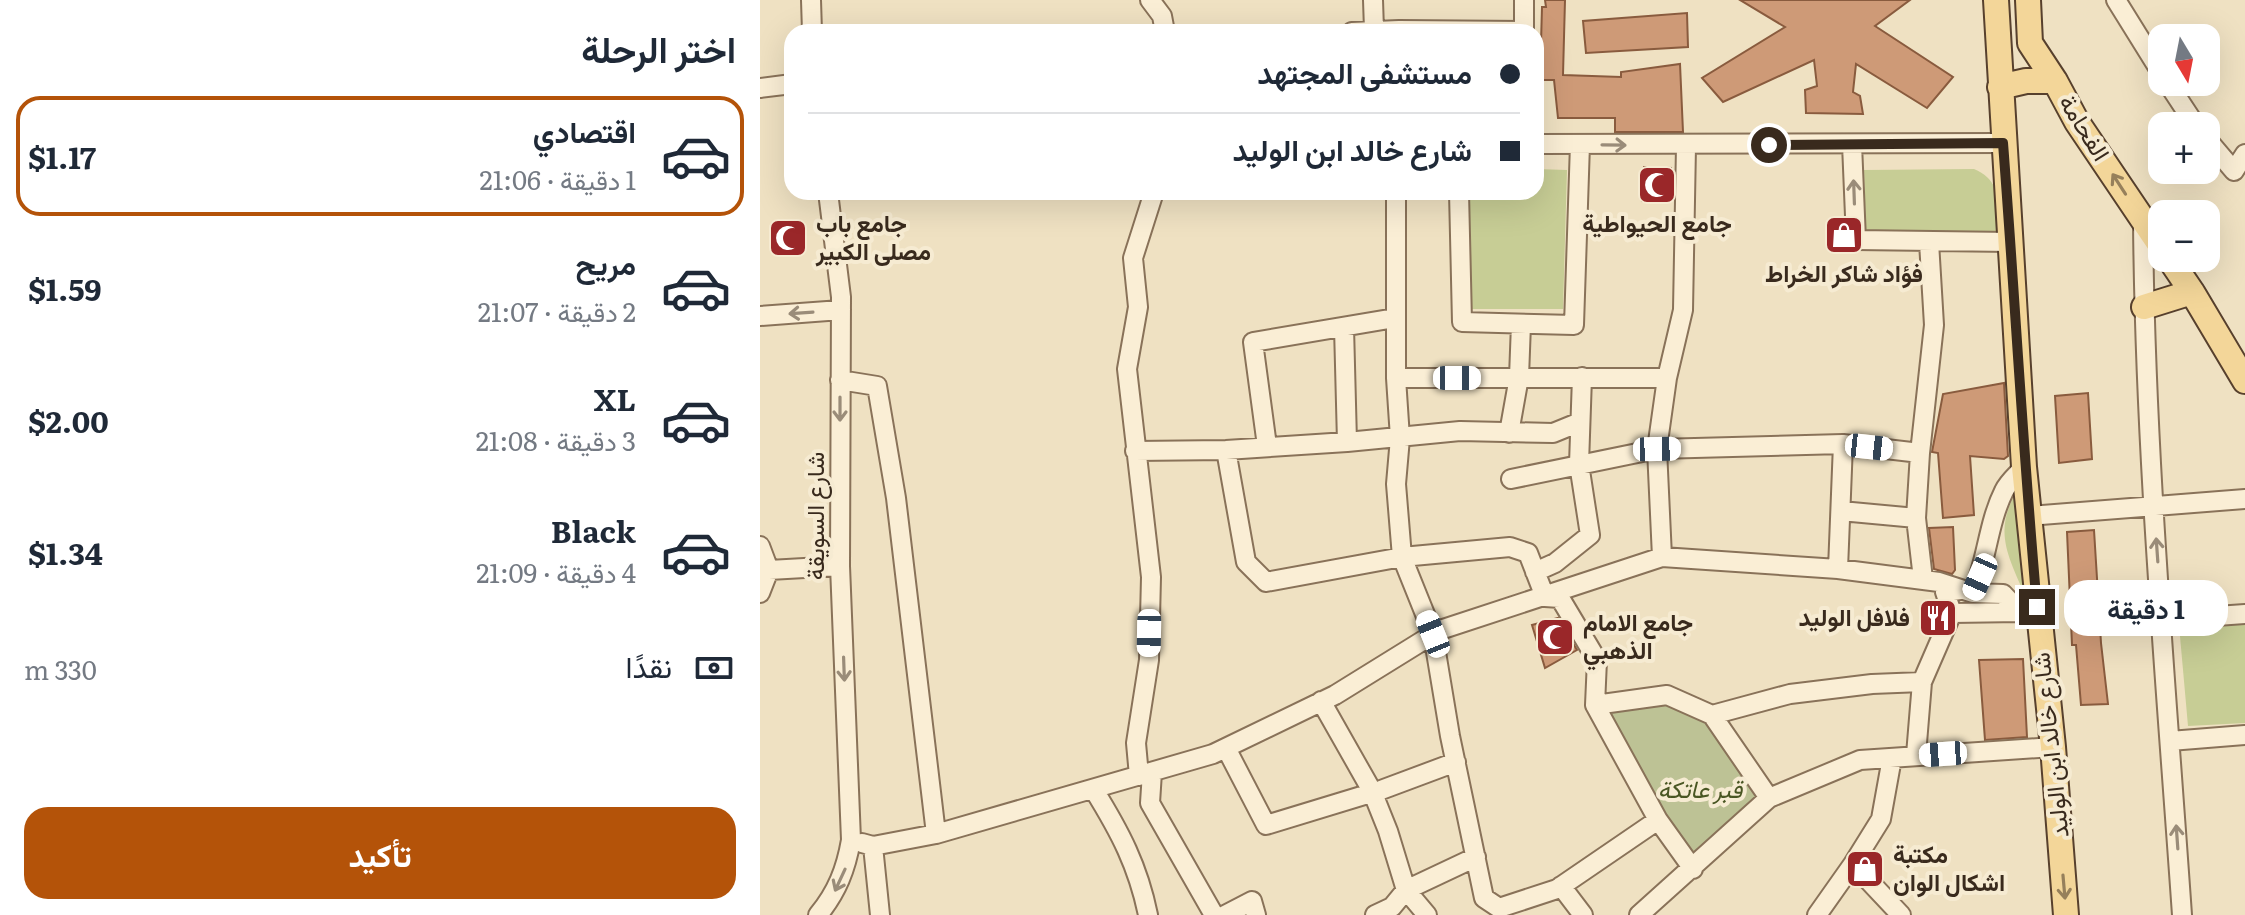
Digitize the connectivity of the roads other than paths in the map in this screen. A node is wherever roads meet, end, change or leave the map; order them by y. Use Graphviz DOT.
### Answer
graph roads {
  1 [pos="811,0"];
  2 [pos="1150,0"];
  3 [pos="1373,0"];
  4 [pos="1524,0"];
  5 [pos="2028,0"];
  6 [pos="2034,0"];
  7 [pos="2116,0"];
  8 [pos="1996,4"];
  9 [pos="812,24"];
  10 [pos="1164,24"];
  11 [pos="1374,24"];
  12 [pos="1524,24"];
  13 [pos="2030,33"];
  14 [pos="2148,51"];
  15 [pos="2055,81"];
  16 [pos="784,85"];
  17 [pos="2000,87"];
  18 [pos="760,88"];
  19 [pos="2003,143"];
  20 [pos="1544,144"];
  21 [pos="1580,144"];
  22 [pos="1852,144"];
  23 [pos="1686,146"];
  24 [pos="2220,154"];
  25 [pos="2245,154"];
  26 [pos="829,200"];
  27 [pos="1151,200"];
  28 [pos="1396,200"];
  29 [pos="1459,200"];
  30 [pos="2143,221"];
  31 [pos="2148,228"];
  32 [pos="1929,242"];
  33 [pos="2011,242"];
  34 [pos="2178,272"];
  35 [pos="2192,292"];
  36 [pos="2144,307"];
  37 [pos="841,310"];
  38 [pos="760,316"];
  39 [pos="1395,318"];
  40 [pos="1521,324"];
  41 [pos="1344,327"];
  42 [pos="1519,377"];
  43 [pos="1582,377"];
  44 [pos="2243,377"];
  45 [pos="1396,378"];
  46 [pos="1667,378"];
  47 [pos="840,380"];
  48 [pos="1580,422"];
  49 [pos="1509,433"];
  50 [pos="1400,438"];
  51 [pos="1347,442"];
  52 [pos="1843,444"];
  53 [pos="1267,446"];
  54 [pos="1657,449"];
  55 [pos="1226,450"];
  56 [pos="1135,451"];
  57 [pos="1920,453"];
  58 [pos="1579,464"];
  59 [pos="2024,467"];
  60 [pos="1511,479"];
  61 [pos="2245,499"];
  62 [pos="2154,506"];
  63 [pos="1841,511"];
  64 [pos="2029,516"];
  65 [pos="1916,518"];
  66 [pos="760,546"];
  67 [pos="1402,557"];
  68 [pos="1662,557"];
  69 [pos="840,566"];
  70 [pos="1838,569"];
  71 [pos="769,570"];
  72 [pos="1535,572"];
  73 [pos="1923,579"];
  74 [pos="1966,592"];
  75 [pos="760,593"];
  76 [pos="1545,597"];
  77 [pos="1952,613"];
  78 [pos="2245,614"];
  79 [pos="2029,615"];
  80 [pos="2161,620"];
  81 [pos="1433,634"];
  82 [pos="1922,682"];
  83 [pos="1321,701"];
  84 [pos="1595,705"];
  85 [pos="1712,715"];
  86 [pos="2245,735"];
  87 [pos="2170,741"];
  88 [pos="2053,747"];
  89 [pos="1226,748"];
  90 [pos="1916,755"];
  91 [pos="1892,758"];
  92 [pos="1456,762"];
  93 [pos="1146,774"];
  94 [pos="1094,790"];
  95 [pos="1372,791"];
  96 [pos="1769,798"];
  97 [pos="1658,820"];
  98 [pos="936,834"];
  99 [pos="851,840"];
  100 [pos="873,846"];
  101 [pos="1476,857"];
  102 [pos="1853,864"];
  103 [pos="1693,869"];
  104 [pos="1561,886"];
  105 [pos="1406,890"];
  106 [pos="818,915"];
  107 [pos="880,915"];
  108 [pos="1148,915"];
  109 [pos="1214,915"];
  110 [pos="1225,915"];
  111 [pos="1256,915"];
  112 [pos="1375,915"];
  113 [pos="1427,915"];
  114 [pos="1583,915"];
  115 [pos="1639,915"];
  116 [pos="1817,915"];
  117 [pos="1901,915"];
  118 [pos="2066,915"];
  119 [pos="2182,915"];
  1 -- 9 [label="street"];
  2 -- 10 [label="street"];
  3 -- 11 [label="street"];
  4 -- 12 [label="street"];
  5 -- 13 [label="main road, الفحامة"];
  6 -- 13 [label="main road"];
  7 -- 14 [label="street"];
  8 -- 13 [label="main road"];
  8 -- 17 [label="main road, شارع خالد ابن الوليد"];
  13 -- 15 [label="main road, الفحامة"];
  15 -- 17 [label="main road"];
  30 -- 15 [label="main road, الفحامة, one-way"];
  16 -- 18 [label="street"];
  17 -- 19 [label="main road, شارع خالد ابن الوليد"];
  19 -- 22 [label="street"];
  19 -- 33 [label="main road, شارع خالد ابن الوليد"];
  20 -- 21 [label="street"];
  21 -- 23 [label="street, one-way"];
  21 -- 40 [label="street"];
  22 -- 23 [label="street"];
  32 -- 22 [label="street, one-way"];
  23 -- 46 [label="street"];
  24 -- 25 [label="street"];
  26 -- 37 [label="street, شارع السويقة"];
  27 -- 56 [label="street"];
  28 -- 39 [label="street"];
  29 -- 40 [label="street"];
  30 -- 31 [label="main road, الفحامة"];
  30 -- 36 [label="street"];
  32 -- 33 [label="street"];
  32 -- 57 [label="street"];
  33 -- 59 [label="main road, شارع خالد ابن الوليد"];
  34 -- 35 [label="main road"];
  35 -- 36 [label="main road"];
  35 -- 44 [label="main road"];
  36 -- 62 [label="street"];
  37 -- 38 [label="street, one-way"];
  37 -- 47 [label="street, شارع السويقة"];
  39 -- 41 [label="street"];
  39 -- 45 [label="street"];
  40 -- 42 [label="street"];
  41 -- 51 [label="street"];
  41 -- 53 [label="street"];
  42 -- 43 [label="street"];
  42 -- 45 [label="street"];
  42 -- 49 [label="street"];
  43 -- 46 [label="street"];
  43 -- 48 [label="street"];
  45 -- 50 [label="street"];
  46 -- 54 [label="street"];
  47 -- 69 [label="street, شارع السويقة, one-way"];
  47 -- 98 [label="street"];
  48 -- 49 [label="street"];
  48 -- 58 [label="street"];
  49 -- 50 [label="street"];
  50 -- 51 [label="street"];
  50 -- 67 [label="street"];
  51 -- 53 [label="street"];
  52 -- 54 [label="street"];
  52 -- 57 [label="street"];
  52 -- 63 [label="street"];
  53 -- 55 [label="street"];
  54 -- 58 [label="street"];
  54 -- 68 [label="street"];
  55 -- 56 [label="street"];
  55 -- 67 [label="street"];
  56 -- 93 [label="street"];
  57 -- 65 [label="street"];
  58 -- 60 [label="street"];
  58 -- 72 [label="street"];
  59 -- 64 [label="main road, شارع خالد ابن الوليد"];
  59 -- 74 [label="street"];
  61 -- 62 [label="street"];
  62 -- 64 [label="street"];
  80 -- 62 [label="street, one-way"];
  63 -- 65 [label="street"];
  63 -- 70 [label="street"];
  64 -- 79 [label="main road, شارع خالد ابن الوليد"];
  65 -- 73 [label="street"];
  66 -- 71 [label="street"];
  67 -- 72 [label="street"];
  67 -- 81 [label="street"];
  68 -- 70 [label="street"];
  68 -- 76 [label="street"];
  69 -- 71 [label="street"];
  69 -- 99 [label="street, شارع السويقة, one-way"];
  70 -- 73 [label="street"];
  71 -- 75 [label="street"];
  72 -- 76 [label="street"];
  73 -- 74 [label="street"];
  74 -- 77 [label="street"];
  74 -- 79 [label="street"];
  76 -- 81 [label="street"];
  76 -- 84 [label="street"];
  77 -- 79 [label="street"];
  77 -- 82 [label="street"];
  78 -- 80 [label="street"];
  79 -- 88 [label="main road, شارع خالد ابن الوليد"];
  80 -- 87 [label="street"];
  81 -- 83 [label="street"];
  81 -- 92 [label="street"];
  82 -- 85 [label="street"];
  82 -- 90 [label="street"];
  83 -- 89 [label="street"];
  83 -- 95 [label="street"];
  84 -- 85 [label="street"];
  84 -- 97 [label="street"];
  85 -- 96 [label="street"];
  86 -- 87 [label="street"];
  119 -- 87 [label="street, one-way"];
  88 -- 90 [label="street"];
  88 -- 118 [label="main road, شارع خالد ابن الوليد, one-way"];
  89 -- 93 [label="street"];
  89 -- 95 [label="street"];
  90 -- 91 [label="street"];
  91 -- 96 [label="street"];
  91 -- 102 [label="street"];
  92 -- 95 [label="street"];
  92 -- 101 [label="street"];
  93 -- 94 [label="street"];
  93 -- 109 [label="street"];
  94 -- 98 [label="street"];
  94 -- 108 [label="street"];
  95 -- 105 [label="street"];
  96 -- 103 [label="street"];
  97 -- 103 [label="street"];
  97 -- 104 [label="street"];
  98 -- 100 [label="street"];
  99 -- 100 [label="street"];
  99 -- 106 [label="street, شارع السويقة, one-way"];
  100 -- 107 [label="street"];
  101 -- 104 [label="street"];
  101 -- 105 [label="street"];
  102 -- 116 [label="street"];
  102 -- 117 [label="street"];
  103 -- 115 [label="street"];
  104 -- 114 [label="street"];
  105 -- 112 [label="street"];
  105 -- 113 [label="street"];
  110 -- 111 [label="street"];
}
